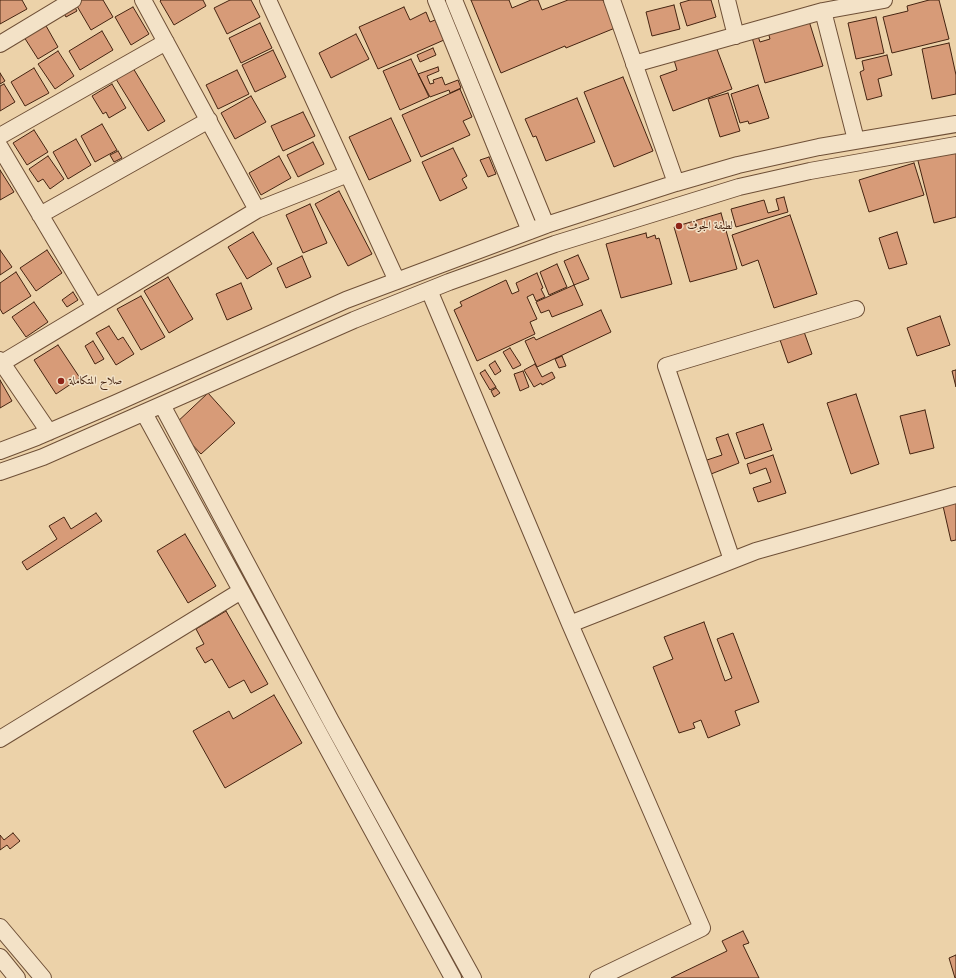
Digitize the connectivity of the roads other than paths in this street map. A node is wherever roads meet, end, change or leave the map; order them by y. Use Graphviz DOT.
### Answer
graph roads {
  1 [pos="73,0"];
  2 [pos="143,0"];
  3 [pos="268,0"];
  4 [pos="436,0"];
  5 [pos="454,0"];
  6 [pos="612,0"];
  7 [pos="727,0"];
  8 [pos="884,0"];
  9 [pos="823,11"];
  10 [pos="736,36"];
  11 [pos="166,42"];
  12 [pos="0,44"];
  13 [pos="634,64"];
  14 [pos="208,120"];
  15 [pos="956,124"];
  16 [pos="0,136"];
  17 [pos="856,140"];
  18 [pos="956,144"];
  19 [pos="0,147"];
  20 [pos="348,174"];
  21 [pos="676,183"];
  22 [pos="257,210"];
  23 [pos="40,215"];
  24 [pos="546,225"];
  25 [pos="530,231"];
  26 [pos="397,281"];
  27 [pos="429,290"];
  28 [pos="95,307"];
  29 [pos="856,309"];
  30 [pos="1,361"];
  31 [pos="162,405"];
  32 [pos="144,413"];
  33 [pos="49,432"];
  34 [pos="0,451"];
  35 [pos="0,472"];
  36 [pos="956,495"];
  37 [pos="732,560"];
  38 [pos="241,591"];
  39 [pos="570,624"];
  40 [pos="0,739"];
  41 [pos="0,927"];
  42 [pos="0,957"];
  43 [pos="17,978"];
  44 [pos="43,978"];
  45 [pos="453,978"];
  46 [pos="473,978"];
  47 [pos="598,978"];
  1 -- 12 [label="street"];
  2 -- 11 [label="street"];
  3 -- 20 [label="street"];
  4 -- 25 [label="street"];
  5 -- 24 [label="street"];
  6 -- 13 [label="street"];
  7 -- 10 [label="street"];
  8 -- 9 [label="street"];
  9 -- 10 [label="street"];
  9 -- 17 [label="street"];
  10 -- 13 [label="street"];
  11 -- 14 [label="street"];
  11 -- 16 [label="street"];
  13 -- 21 [label="street"];
  14 -- 22 [label="street"];
  14 -- 23 [label="street"];
  15 -- 17 [label="street"];
  17 -- 21 [label="street"];
  18 -- 27 [label="street"];
  19 -- 23 [label="street"];
  20 -- 22 [label="street"];
  20 -- 26 [label="street"];
  21 -- 24 [label="street"];
  22 -- 28 [label="street"];
  23 -- 28 [label="street"];
  24 -- 25 [label="street"];
  25 -- 26 [label="street"];
  26 -- 33 [label="street"];
  27 -- 31 [label="street"];
  27 -- 39 [label="street"];
  28 -- 30 [label="street"];
  29 -- 37 [label="street"];
  30 -- 33 [label="street"];
  31 -- 32 [label="street"];
  31 -- 46 [label="street"];
  32 -- 35 [label="street"];
  32 -- 38 [label="street"];
  33 -- 34 [label="street"];
  36 -- 37 [label="street"];
  37 -- 39 [label="street"];
  38 -- 40 [label="street"];
  38 -- 45 [label="street"];
  39 -- 47 [label="street"];
  41 -- 44 [label="street"];
  42 -- 43 [label="street"];
}
